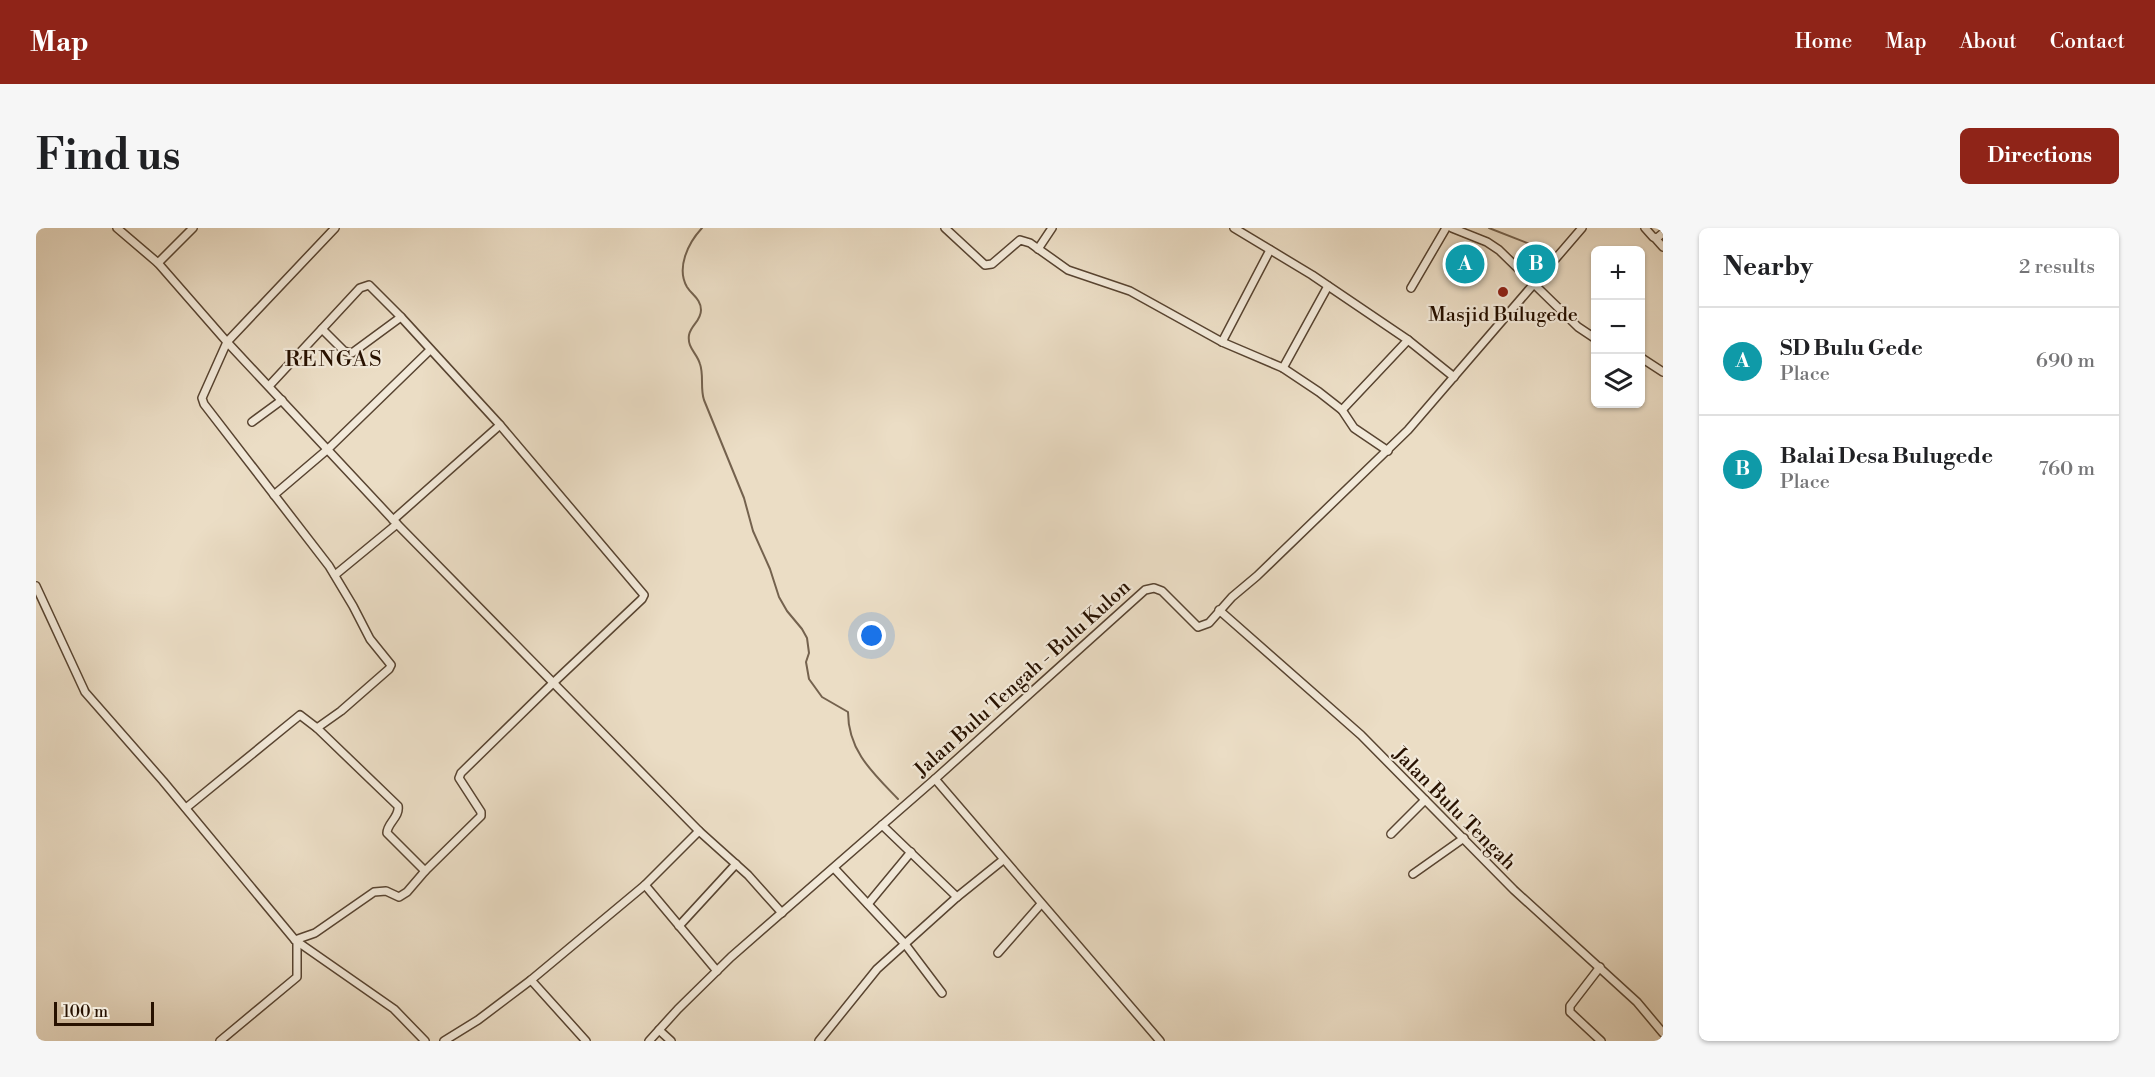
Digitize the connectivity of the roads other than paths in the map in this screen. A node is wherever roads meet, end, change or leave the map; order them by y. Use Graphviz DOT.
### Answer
graph roads {
  1 [pos="117,228"];
  2 [pos="193,228"];
  3 [pos="335,228"];
  4 [pos="945,228"];
  5 [pos="1052,228"];
  6 [pos="1234,228"];
  7 [pos="1446,228"];
  8 [pos="1452,228"];
  9 [pos="1582,228"];
  10 [pos="1645,228"];
  11 [pos="1663,233"];
  12 [pos="1655,238"];
  13 [pos="1663,247"];
  14 [pos="1038,249"];
  15 [pos="1270,250"];
  16 [pos="158,263"];
  17 [pos="1533,284"];
  18 [pos="1328,286"];
  19 [pos="1411,288"];
  20 [pos="401,317"];
  21 [pos="322,328"];
  22 [pos="1591,336"];
  23 [pos="1408,340"];
  24 [pos="227,342"];
  25 [pos="1222,342"];
  26 [pos="430,350"];
  27 [pos="1645,360"];
  28 [pos="1283,368"];
  29 [pos="1663,372"];
  30 [pos="1454,377"];
  31 [pos="269,386"];
  32 [pos="282,400"];
  33 [pos="1342,410"];
  34 [pos="252,422"];
  35 [pos="500,424"];
  36 [pos="328,449"];
  37 [pos="1388,451"];
  38 [pos="274,495"];
  39 [pos="395,522"];
  40 [pos="335,575"];
  41 [pos="36,586"];
  42 [pos="1219,610"];
  43 [pos="553,683"];
  44 [pos="317,728"];
  45 [pos="935,779"];
  46 [pos="1425,800"];
  47 [pos="186,808"];
  48 [pos="882,825"];
  49 [pos="699,831"];
  50 [pos="1391,834"];
  51 [pos="1464,838"];
  52 [pos="911,852"];
  53 [pos="1003,860"];
  54 [pos="736,864"];
  55 [pos="834,867"];
  56 [pos="425,871"];
  57 [pos="1413,874"];
  58 [pos="645,885"];
  59 [pos="957,897"];
  60 [pos="868,904"];
  61 [pos="1041,904"];
  62 [pos="782,913"];
  63 [pos="679,926"];
  64 [pos="296,941"];
  65 [pos="905,944"];
  66 [pos="998,953"];
  67 [pos="1600,967"];
  68 [pos="717,971"];
  69 [pos="531,980"];
  70 [pos="942,993"];
  71 [pos="659,1030"];
  72 [pos="1663,1033"];
  73 [pos="220,1041"];
  74 [pos="425,1041"];
  75 [pos="444,1041"];
  76 [pos="586,1041"];
  77 [pos="649,1041"];
  78 [pos="671,1041"];
  79 [pos="819,1041"];
  80 [pos="1160,1041"];
  81 [pos="1601,1041"];
  1 -- 16 [label="street"];
  2 -- 16 [label="street"];
  3 -- 24 [label="street"];
  4 -- 14 [label="street"];
  5 -- 14 [label="street"];
  6 -- 15 [label="street"];
  7 -- 19 [label="street"];
  8 -- 17 [label="street"];
  9 -- 17 [label="street, Jalan Bulu Tengah - Bulu Kulon"];
  10 -- 12 [label="street"];
  11 -- 12 [label="street"];
  12 -- 13 [label="street"];
  14 -- 25 [label="street"];
  15 -- 18 [label="street"];
  15 -- 25 [label="street"];
  16 -- 24 [label="street"];
  17 -- 22 [label="street"];
  17 -- 30 [label="street, Jalan Bulu Tengah - Bulu Kulon"];
  18 -- 23 [label="street"];
  18 -- 28 [label="street"];
  20 -- 21 [label="street"];
  20 -- 21 [label="street"];
  20 -- 26 [label="street"];
  21 -- 31 [label="street"];
  23 -- 30 [label="street"];
  23 -- 33 [label="street"];
  24 -- 31 [label="street"];
  24 -- 38 [label="street"];
  25 -- 28 [label="street"];
  26 -- 35 [label="street"];
  26 -- 36 [label="street"];
  27 -- 29 [label="street"];
  28 -- 33 [label="street"];
  30 -- 37 [label="street, Jalan Bulu Tengah - Bulu Kulon"];
  31 -- 32 [label="street"];
  32 -- 34 [label="street"];
  32 -- 36 [label="street"];
  33 -- 37 [label="street"];
  35 -- 39 [label="street"];
  35 -- 43 [label="street"];
  36 -- 38 [label="street"];
  36 -- 39 [label="street"];
  37 -- 42 [label="street, Jalan Bulu Tengah - Bulu Kulon"];
  38 -- 40 [label="street"];
  39 -- 40 [label="street"];
  39 -- 43 [label="street"];
  40 -- 44 [label="street"];
  41 -- 47 [label="street"];
  42 -- 45 [label="street, Jalan Bulu Tengah - Bulu Kulon"];
  42 -- 46 [label="street, Jalan Bulu Tengah"];
  43 -- 49 [label="street"];
  43 -- 56 [label="street"];
  44 -- 47 [label="street"];
  44 -- 56 [label="street"];
  45 -- 48 [label="street, Jalan Bulu Tengah - Bulu Kulon"];
  45 -- 53 [label="street"];
  46 -- 50 [label="street"];
  46 -- 51 [label="street, Jalan Bulu Tengah"];
  47 -- 64 [label="street"];
  48 -- 52 [label="street"];
  48 -- 55 [label="street, Jalan Bulu Tengah - Bulu Kulon"];
  49 -- 54 [label="street"];
  49 -- 58 [label="street"];
  51 -- 57 [label="street"];
  51 -- 67 [label="street, Jalan Bulu Tengah"];
  52 -- 59 [label="street"];
  52 -- 60 [label="street"];
  53 -- 59 [label="street"];
  53 -- 61 [label="street"];
  54 -- 62 [label="street"];
  54 -- 63 [label="street"];
  55 -- 60 [label="street"];
  55 -- 62 [label="street, Jalan Bulu Tengah - Bulu Kulon"];
  56 -- 64 [label="street"];
  58 -- 63 [label="street"];
  58 -- 69 [label="street"];
  59 -- 65 [label="street"];
  60 -- 65 [label="street"];
  61 -- 66 [label="street"];
  61 -- 80 [label="street"];
  62 -- 68 [label="street, Jalan Bulu Tengah - Bulu Kulon"];
  63 -- 68 [label="street"];
  64 -- 73 [label="street"];
  64 -- 74 [label="street"];
  65 -- 70 [label="street"];
  65 -- 79 [label="street"];
  67 -- 72 [label="street, Jalan Bulu Tengah"];
  67 -- 81 [label="street"];
  68 -- 71 [label="street, Jalan Bulu Tengah - Bulu Kulon"];
  69 -- 75 [label="street"];
  69 -- 76 [label="street"];
  71 -- 77 [label="street, Jalan Bulu Tengah - Bulu Kulon"];
  71 -- 78 [label="street"];
}
